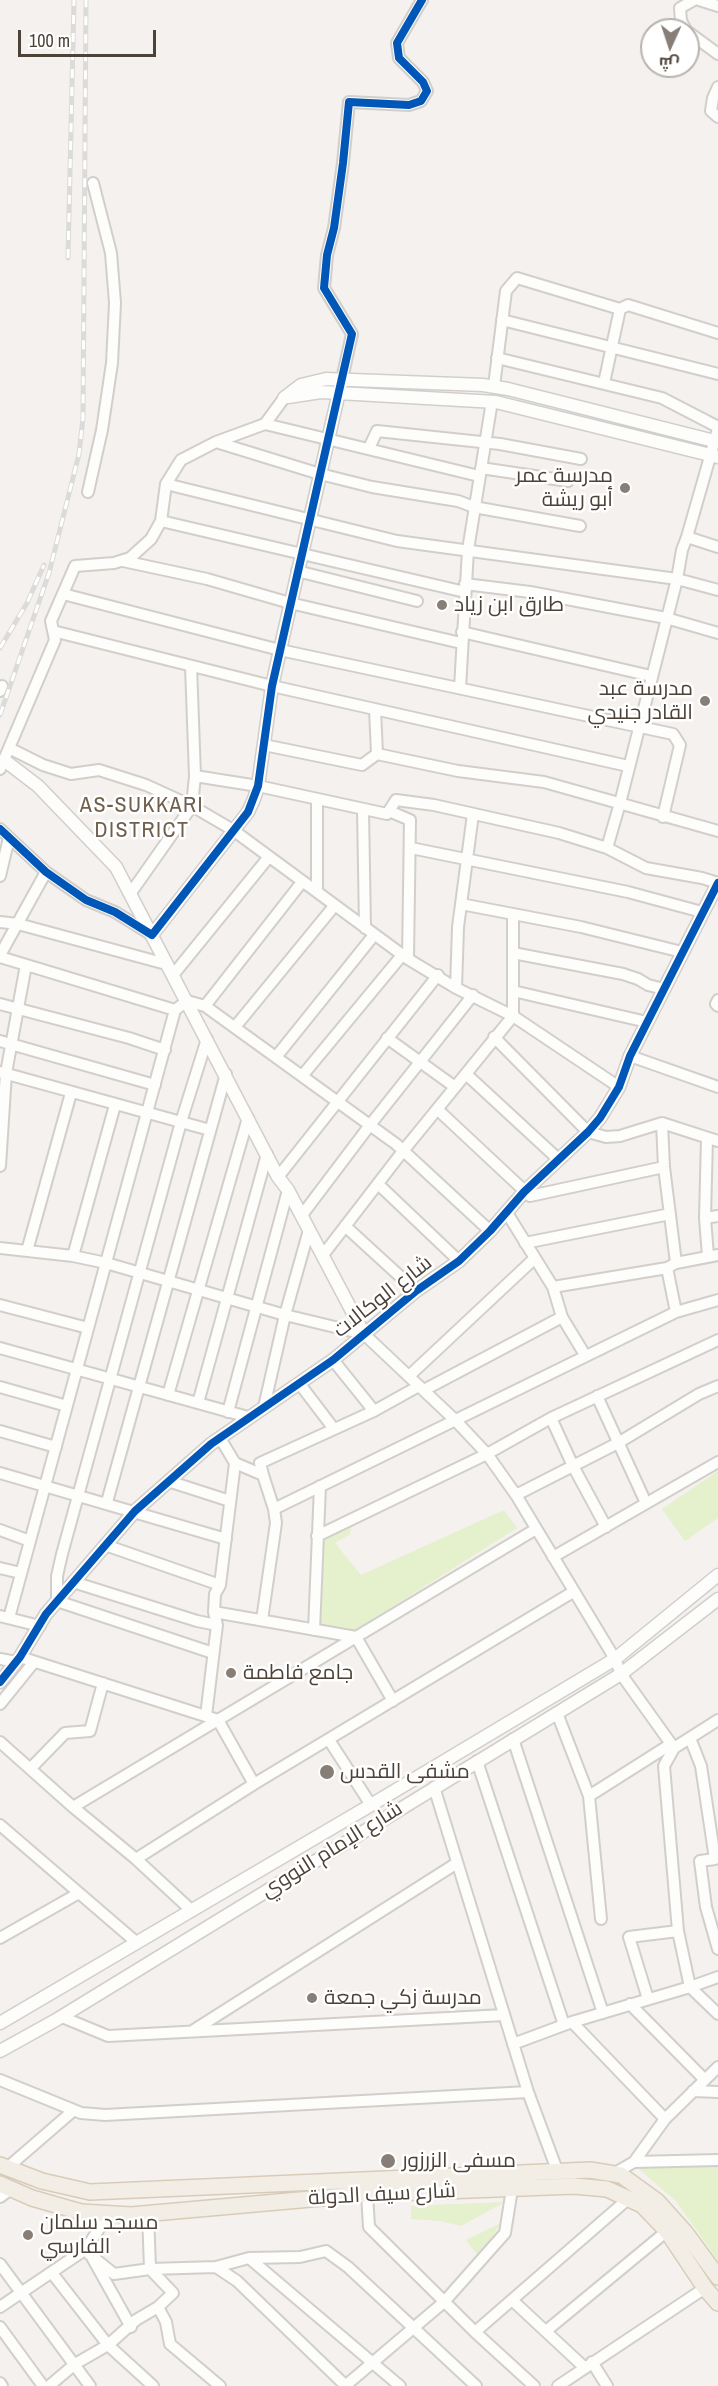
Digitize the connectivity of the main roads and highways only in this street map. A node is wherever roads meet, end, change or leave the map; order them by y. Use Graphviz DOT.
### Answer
graph roads {
  1 [pos="4,2167"];
  2 [pos="4,2190"];
  3 [pos="717,2276"];
  4 [pos="718,2303"];
  1 -- 3 [label="main road, شارع سيف الدولة"];
  2 -- 4 [label="main road, شارع سيف الدولة"];
}
